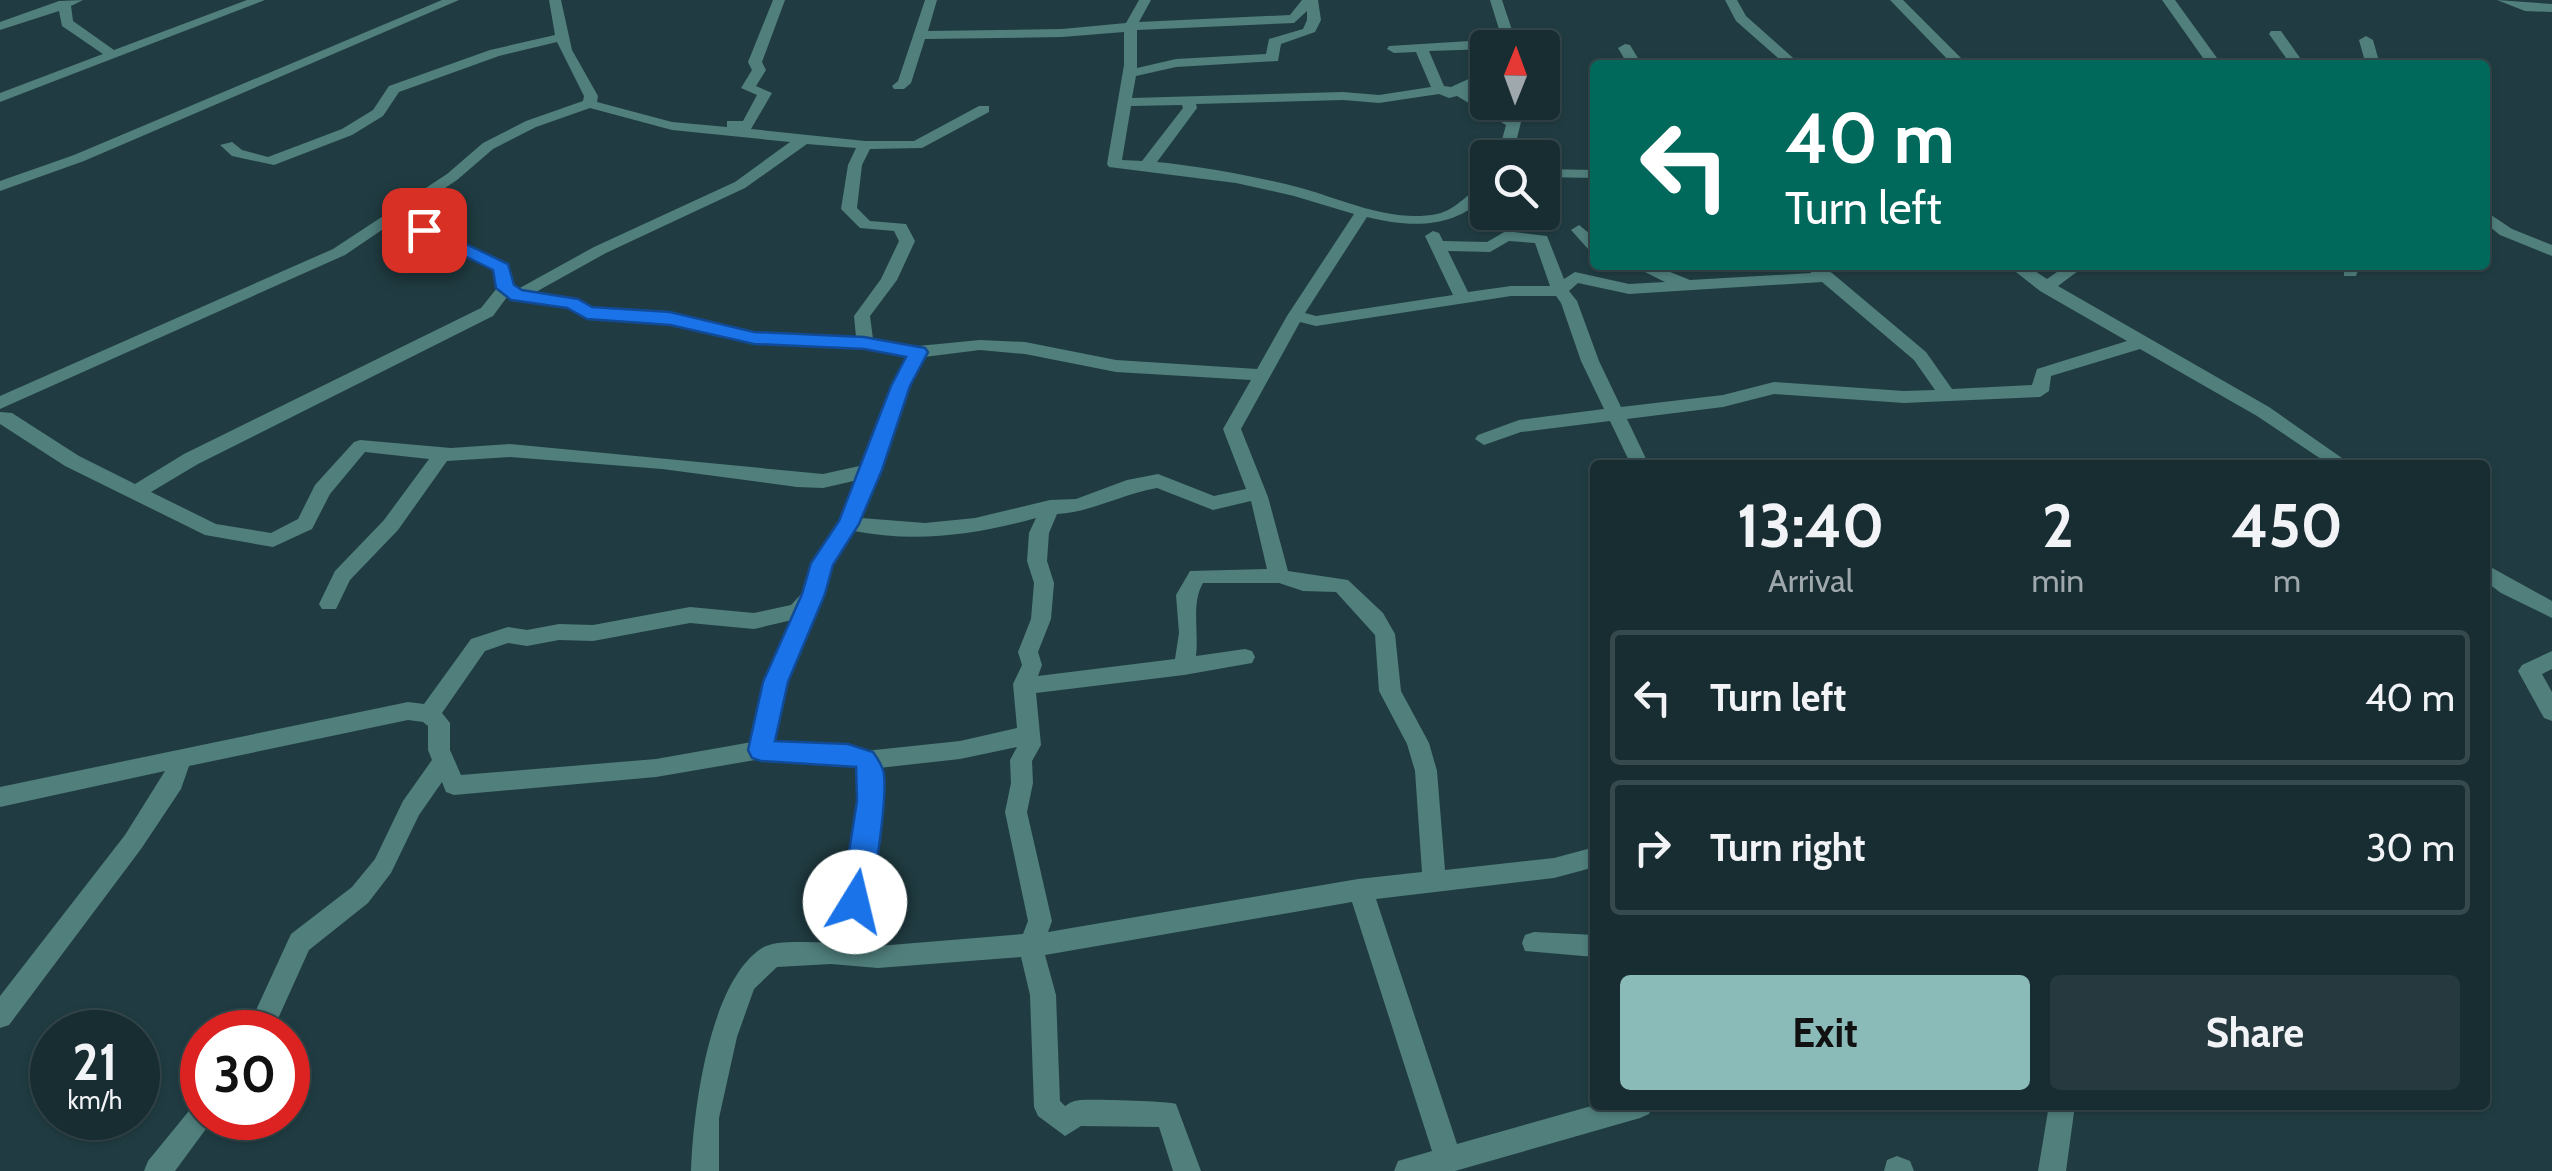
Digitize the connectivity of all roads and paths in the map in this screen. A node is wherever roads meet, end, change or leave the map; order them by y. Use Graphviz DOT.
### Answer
graph roads {
  1 [pos="259,0"];
  2 [pos="454,0"];
  3 [pos="555,0"];
  4 [pos="779,0"];
  5 [pos="931,0"];
  6 [pos="1144,0"];
  7 [pos="1310,0"];
  8 [pos="1496,0"];
  9 [pos="1731,0"];
  10 [pos="1896,0"];
  11 [pos="2168,0"];
  12 [pos="2503,0"];
  13 [pos="71,2"];
  14 [pos="2552,8"];
  15 [pos="0,26"];
  16 [pos="1132,26"];
  17 [pos="1505,30"];
  18 [pos="2276,34"];
  19 [pos="922,35"];
  20 [pos="562,36"];
  21 [pos="2366,40"];
  22 [pos="1470,47"];
  23 [pos="1626,48"];
  24 [pos="1394,49"];
  25 [pos="1422,50"];
  26 [pos="114,56"];
  27 [pos="1632,60"];
  28 [pos="1788,60"];
  29 [pos="1956,60"];
  30 [pos="2211,60"];
  31 [pos="2294,60"];
  32 [pos="2372,60"];
  33 [pos="1129,74"];
  34 [pos="1470,83"];
  35 [pos="899,86"];
  36 [pos="1449,93"];
  37 [pos="1470,95"];
  38 [pos="0,98"];
  39 [pos="1188,100"];
  40 [pos="1125,102"];
  41 [pos="590,104"];
  42 [pos="984,108"];
  43 [pos="1516,120"];
  44 [pos="1515,124"];
  45 [pos="712,128"];
  46 [pos="804,138"];
  47 [pos="1510,140"];
  48 [pos="227,144"];
  49 [pos="865,144"];
  50 [pos="1146,166"];
  51 [pos="1560,173"];
  52 [pos="1590,174"];
  53 [pos="0,186"];
  54 [pos="1470,206"];
  55 [pos="401,209"];
  56 [pos="1362,213"];
  57 [pos="2490,220"];
  58 [pos="1424,221"];
  59 [pos="1579,230"];
  60 [pos="1590,242"];
  61 [pos="1439,246"];
  62 [pos="2552,251"];
  63 [pos="1654,270"];
  64 [pos="2021,270"];
  65 [pos="2071,270"];
  66 [pos="1819,271"];
  67 [pos="1697,285"];
  68 [pos="2046,287"];
  69 [pos="1560,291"];
  70 [pos="511,292"];
  71 [pos="1463,299"];
  72 [pos="1295,316"];
  73 [pos="864,343"];
  74 [pos="2140,343"];
  75 [pos="918,352"];
  76 [pos="1262,374"];
  77 [pos="1949,397"];
  78 [pos="0,403"];
  79 [pos="1614,413"];
  80 [pos="0,418"];
  81 [pos="1484,438"];
  82 [pos="442,454"];
  83 [pos="1638,460"];
  84 [pos="2336,460"];
  85 [pos="872,470"];
  86 [pos="137,492"];
  87 [pos="1257,492"];
  88 [pos="1050,507"];
  89 [pos="848,524"];
  90 [pos="2490,575"];
  91 [pos="1279,576"];
  92 [pos="814,594"];
  93 [pos="329,604"];
  94 [pos="2552,610"];
  95 [pos="1245,657"];
  96 [pos="2552,658"];
  97 [pos="1184,668"];
  98 [pos="1024,684"];
  99 [pos="2552,712"];
  100 [pos="429,714"];
  101 [pos="1030,733"];
  102 [pos="761,750"];
  103 [pos="180,757"];
  104 [pos="864,760"];
  105 [pos="444,761"];
  106 [pos="0,798"];
  107 [pos="1590,858"];
  108 [pos="1434,882"];
  109 [pos="1358,890"];
  110 [pos="1534,944"];
  111 [pos="1031,946"];
  112 [pos="1590,946"];
  113 [pos="831,953"];
  114 [pos="269,1010"];
  115 [pos="0,1016"];
  116 [pos="1621,1110"];
  117 [pos="2056,1110"];
  118 [pos="182,1140"];
  119 [pos="1448,1157"];
  120 [pos="158,1171"];
  121 [pos="705,1171"];
  122 [pos="1186,1171"];
  123 [pos="1408,1171"];
  124 [pos="2052,1171"];
  1 -- 26 [label="street"];
  2 -- 53 [label="street"];
  3 -- 20 [label="street"];
  4 -- 45 [label="street"];
  5 -- 19 [label="street"];
  6 -- 16 [label="street"];
  7 -- 16 [label="street"];
  7 -- 33 [label="street"];
  8 -- 17 [label="street"];
  9 -- 28 [label="street"];
  10 -- 29 [label="street"];
  11 -- 30 [label="street"];
  12 -- 14 [label="street"];
  13 -- 15 [label="street"];
  13 -- 26 [label="street"];
  16 -- 19 [label="street"];
  16 -- 33 [label="street"];
  18 -- 31 [label="street"];
  19 -- 35 [label="street"];
  20 -- 41 [label="street"];
  20 -- 48 [label="street"];
  21 -- 32 [label="street"];
  22 -- 25 [label="street"];
  23 -- 27 [label="street"];
  24 -- 25 [label="street"];
  25 -- 36 [label="street"];
  26 -- 38 [label="street"];
  33 -- 40 [label="street"];
  34 -- 36 [label="street"];
  36 -- 37 [label="street"];
  36 -- 39 [label="street"];
  36 -- 44 [label="street"];
  39 -- 40 [label="street"];
  39 -- 50 [label="street"];
  40 -- 50 [label="street"];
  41 -- 45 [label="street"];
  41 -- 55 [label="street"];
  42 -- 49 [label="street"];
  43 -- 44 [label="street"];
  44 -- 47 [label="street"];
  45 -- 46 [label="street"];
  46 -- 49 [label="street"];
  46 -- 70 [label="street"];
  49 -- 73 [label="street"];
  50 -- 56 [label="street"];
  51 -- 52 [label="street"];
  54 -- 58 [label="street"];
  55 -- 70 [label="street"];
  55 -- 78 [label="street"];
  56 -- 58 [label="street"];
  56 -- 72 [label="street"];
  57 -- 62 [label="street"];
  58 -- 61 [label="street"];
  59 -- 60 [label="street"];
  61 -- 69 [label="street"];
  61 -- 71 [label="street"];
  63 -- 67 [label="street"];
  64 -- 68 [label="street"];
  65 -- 68 [label="street"];
  66 -- 67 [label="street"];
  66 -- 77 [label="street"];
  67 -- 69 [label="street"];
  68 -- 74 [label="street"];
  69 -- 71 [label="street"];
  69 -- 79 [label="street"];
  70 -- 73 [label="street"];
  70 -- 86 [label="street"];
  71 -- 72 [label="street"];
  72 -- 76 [label="street"];
  73 -- 75 [label="street"];
  74 -- 77 [label="street"];
  74 -- 84 [label="street"];
  75 -- 76 [label="street"];
  75 -- 85 [label="street"];
  76 -- 87 [label="street"];
  77 -- 79 [label="street"];
  79 -- 81 [label="street"];
  79 -- 83 [label="street"];
  80 -- 86 [label="street"];
  82 -- 85 [label="street"];
  82 -- 86 [label="street"];
  82 -- 93 [label="street"];
  85 -- 89 [label="street"];
  87 -- 88 [label="street"];
  87 -- 91 [label="street"];
  88 -- 89 [label="street"];
  88 -- 98 [label="street"];
  89 -- 92 [label="street"];
  90 -- 94 [label="street"];
  91 -- 97 [label="street"];
  91 -- 108 [label="street"];
  92 -- 100 [label="street"];
  92 -- 102 [label="street"];
  95 -- 97 [label="street"];
  96 -- 99 [label="street"];
  97 -- 98 [label="street"];
  98 -- 101 [label="street"];
  100 -- 103 [label="street"];
  100 -- 105 [label="street"];
  101 -- 104 [label="street"];
  101 -- 111 [label="street"];
  102 -- 104 [label="street"];
  102 -- 105 [label="street"];
  103 -- 106 [label="street"];
  103 -- 115 [label="street"];
  104 -- 113 [label="street"];
  105 -- 114 [label="street"];
  107 -- 108 [label="street"];
  108 -- 109 [label="street"];
  109 -- 111 [label="street"];
  109 -- 119 [label="street"];
  110 -- 112 [label="street"];
  111 -- 113 [label="street"];
  111 -- 122 [label="street"];
  113 -- 121 [label="street"];
  116 -- 119 [label="street"];
  117 -- 124 [label="street"];
  118 -- 120 [label="street"];
  119 -- 123 [label="street"];
}
